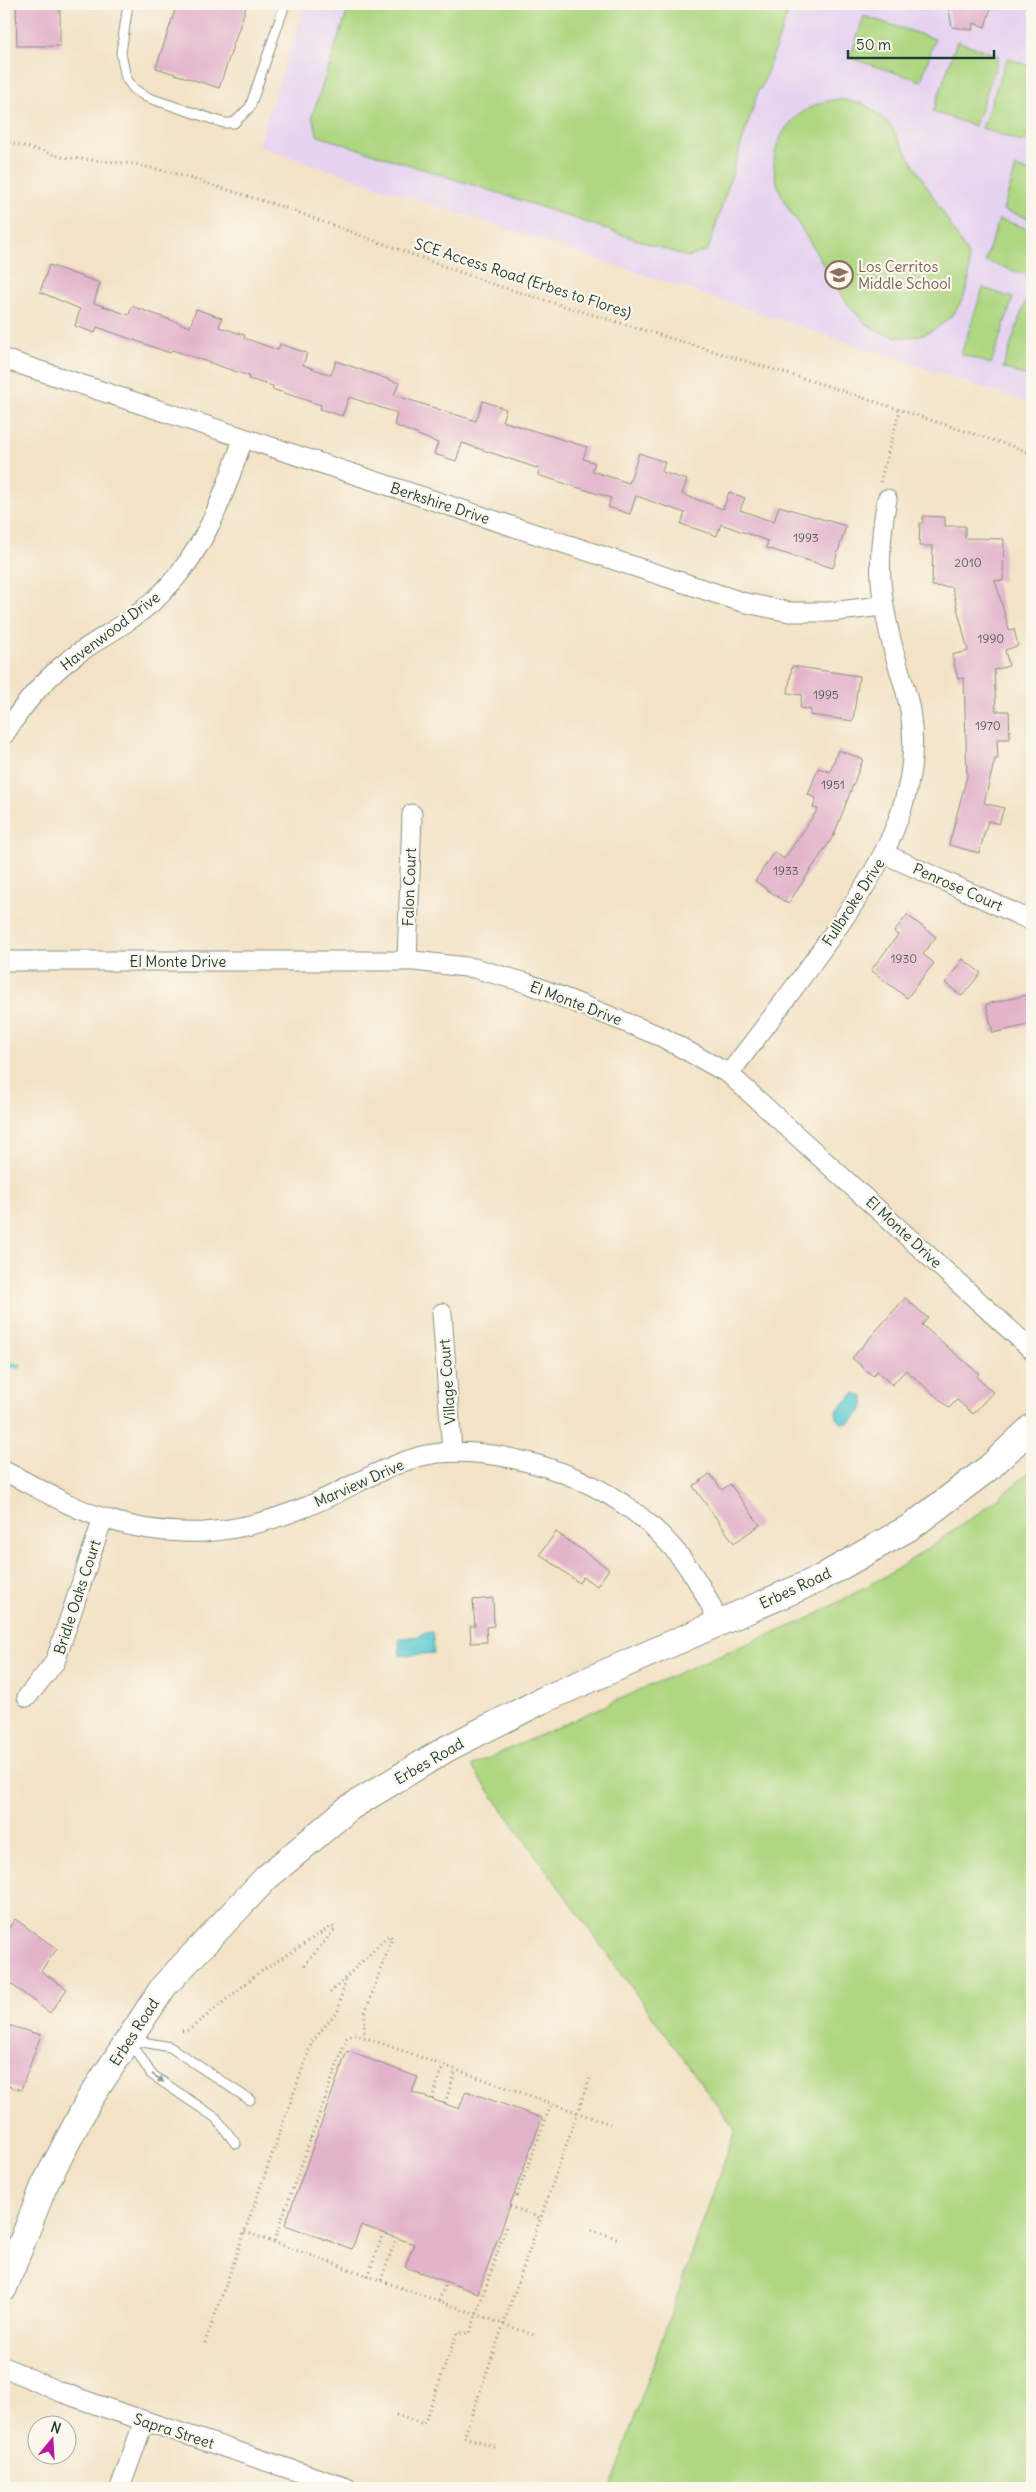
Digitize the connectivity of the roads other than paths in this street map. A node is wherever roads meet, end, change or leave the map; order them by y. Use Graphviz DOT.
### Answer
graph roads {
  1 [pos="128,4"];
  2 [pos="285,4"];
  3 [pos="4,359"];
  4 [pos="243,439"];
  5 [pos="887,499"];
  6 [pos="883,606"];
  7 [pos="4,735"];
  8 [pos="412,814"];
  9 [pos="885,854"];
  10 [pos="1032,921"];
  11 [pos="4,961"];
  12 [pos="407,961"];
  13 [pos="729,1074"];
  14 [pos="442,1313"];
  15 [pos="1032,1350"];
  16 [pos="1032,1427"];
  17 [pos="452,1451"];
  18 [pos="4,1471"];
  19 [pos="103,1518"];
  20 [pos="718,1622"];
  21 [pos="27,1697"];
  22 [pos="130,2039"];
  23 [pos="250,2100"];
  24 [pos="236,2144"];
  25 [pos="4,2288"];
  26 [pos="4,2367"];
  27 [pos="144,2421"];
  28 [pos="120,2488"];
  29 [pos="347,2488"];
  1 -- 2 [label="lane"];
  3 -- 4 [label="street, Berkshire Drive"];
  4 -- 6 [label="street, Berkshire Drive"];
  4 -- 7 [label="street, Havenwood Drive"];
  5 -- 6 [label="street, Fullbroke Drive"];
  6 -- 9 [label="street, Fullbroke Drive"];
  8 -- 12 [label="street, Falon Court"];
  9 -- 10 [label="street, Penrose Court"];
  9 -- 13 [label="street, Fullbroke Drive"];
  11 -- 12 [label="street, El Monte Drive"];
  12 -- 13 [label="street, El Monte Drive"];
  13 -- 15 [label="street, El Monte Drive"];
  14 -- 17 [label="street, Village Court"];
  16 -- 20 [label="main road, Erbes Road"];
  17 -- 19 [label="street, Marview Drive"];
  17 -- 20 [label="street, Marview Drive"];
  18 -- 19 [label="street, Marview Drive"];
  19 -- 21 [label="street, Bridle Oaks Court"];
  20 -- 22 [label="main road, Erbes Road"];
  22 -- 23 [label="lane"];
  22 -- 24 [label="lane, one-way"];
  22 -- 25 [label="main road, Erbes Road"];
  26 -- 27 [label="street, Sapra Street"];
  27 -- 28 [label="street"];
  27 -- 29 [label="street, Sapra Street"];
}
